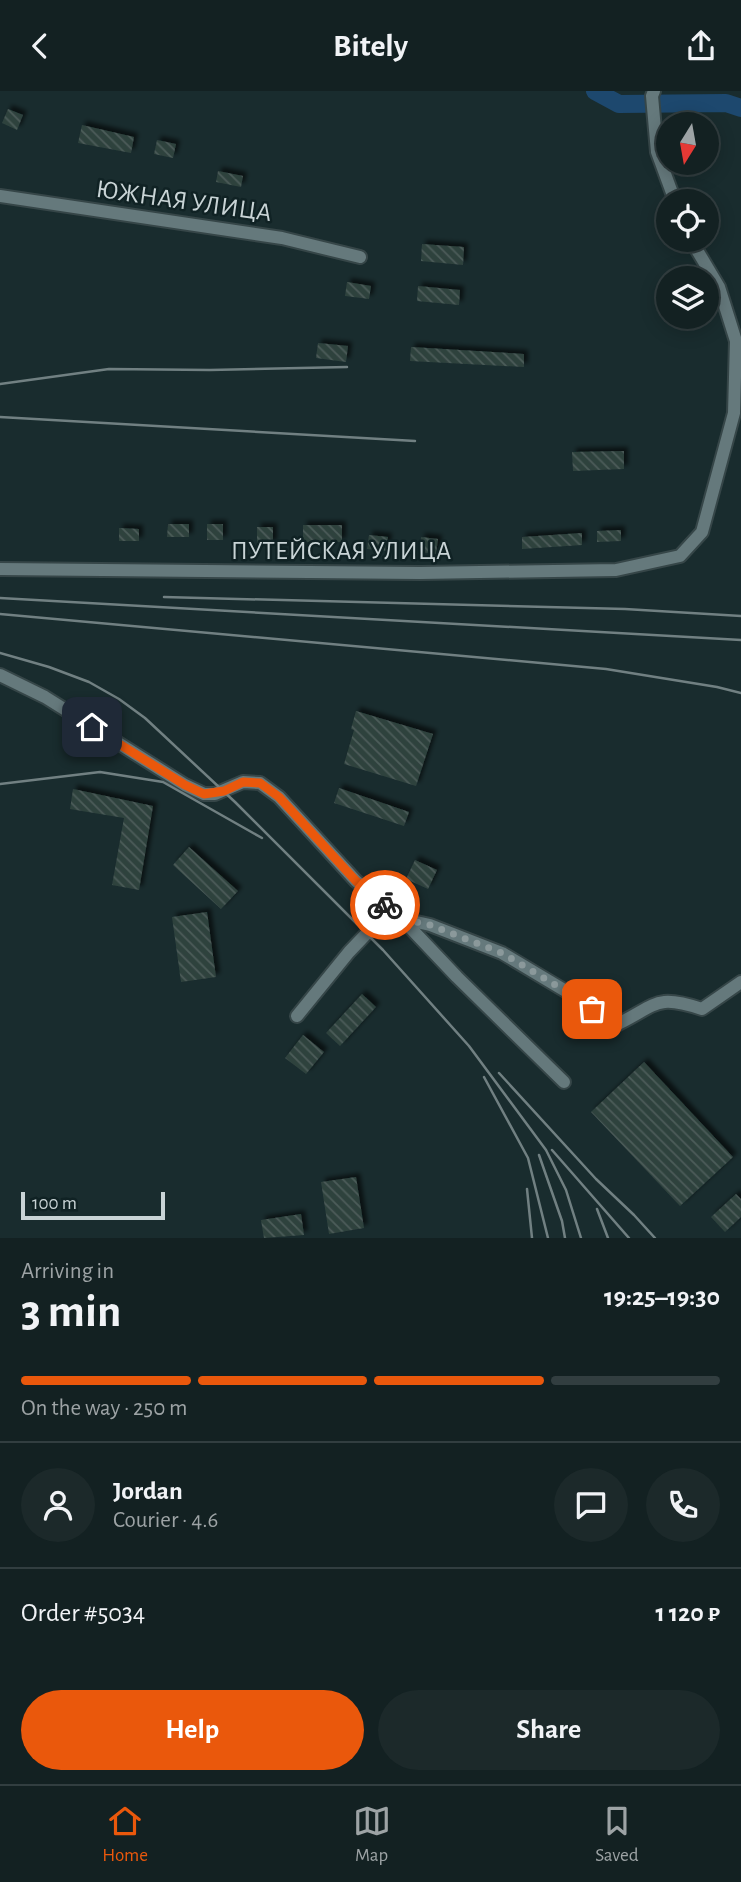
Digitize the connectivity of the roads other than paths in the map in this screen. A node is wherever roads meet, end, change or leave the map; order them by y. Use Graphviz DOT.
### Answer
graph roads {
  1 [pos="653,99"];
  2 [pos="671,189"];
  3 [pos="0,196"];
  4 [pos="698,252"];
  5 [pos="360,257"];
  6 [pos="0,569"];
  7 [pos="0,675"];
  8 [pos="390,909"];
  9 [pos="403,919"];
  10 [pos="741,982"];
  11 [pos="298,1016"];
  12 [pos="564,1082"];
  1 -- 2 [label="street"];
  3 -- 5 [label="street, ЮЖНАЯ УЛИЦА"];
  4 -- 6 [label="street, ПУТЕЙСКАЯ УЛИЦА"];
  7 -- 8 [label="street"];
  8 -- 9 [label="street"];
  8 -- 11 [label="street"];
  9 -- 10 [label="street"];
  9 -- 12 [label="street"];
}
